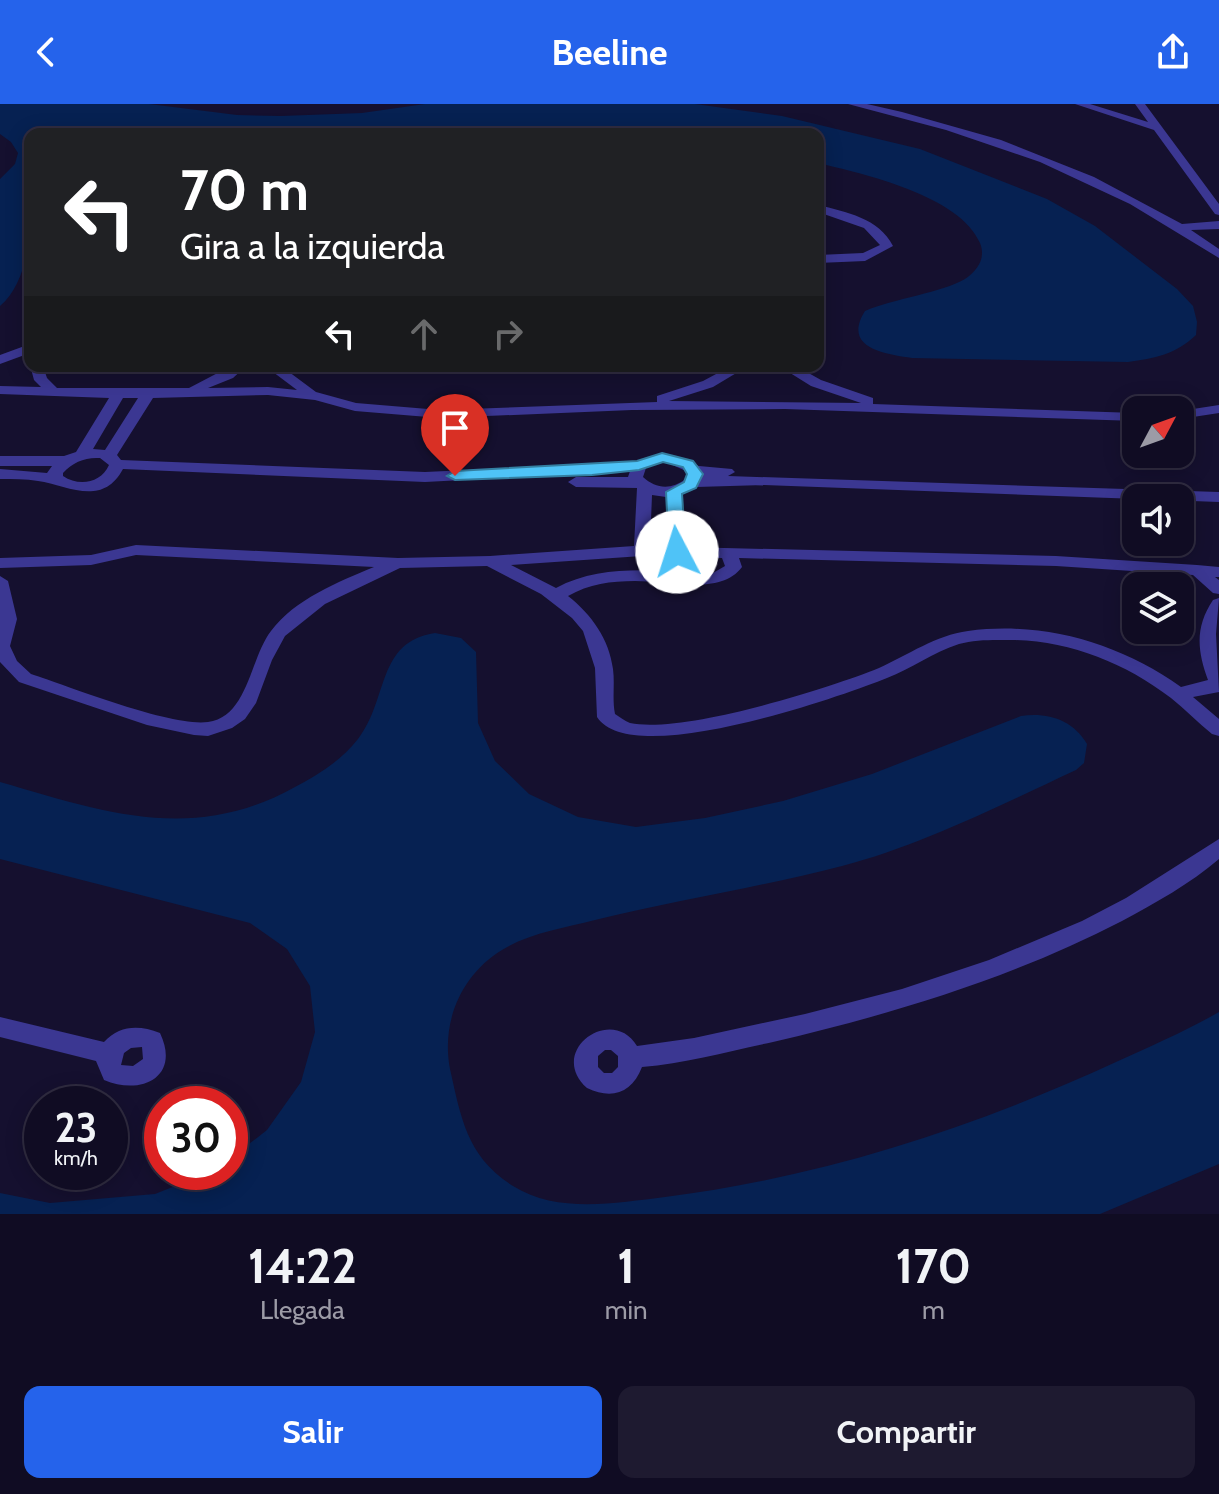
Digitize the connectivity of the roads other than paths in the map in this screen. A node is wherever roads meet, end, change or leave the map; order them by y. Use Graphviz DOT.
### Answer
graph roads {
  1 [pos="853,104"];
  2 [pos="1080,104"];
  3 [pos="1142,107"];
  4 [pos="1109,114"];
  5 [pos="1157,128"];
  6 [pos="824,210"];
  7 [pos="1219,212"];
  8 [pos="1219,225"];
  9 [pos="1182,227"];
  10 [pos="1219,254"];
  11 [pos="824,259"];
  12 [pos="856,259"];
  13 [pos="824,265"];
  14 [pos="24,350"];
  15 [pos="0,360"];
  16 [pos="38,372"];
  17 [pos="232,372"];
  18 [pos="279,372"];
  19 [pos="729,372"];
  20 [pos="797,372"];
  21 [pos="0,390"];
  22 [pos="52,390"];
  23 [pos="189,390"];
  24 [pos="149,392"];
  25 [pos="118,394"];
  26 [pos="316,396"];
  27 [pos="632,406"];
  28 [pos="895,407"];
  29 [pos="1219,409"];
  30 [pos="1194,413"];
  31 [pos="1122,416"];
  32 [pos="82,454"];
  33 [pos="113,460"];
  34 [pos="0,461"];
  35 [pos="65,461"];
  36 [pos="0,474"];
  37 [pos="693,476"];
  38 [pos="641,478"];
  39 [pos="106,480"];
  40 [pos="66,486"];
  41 [pos="674,492"];
  42 [pos="1219,497"];
  43 [pos="642,551"];
  44 [pos="677,552"];
  45 [pos="728,553"];
  46 [pos="338,560"];
  47 [pos="490,561"];
  48 [pos="0,563"];
  49 [pos="398,563"];
  50 [pos="1197,570"];
  51 [pos="1219,572"];
  52 [pos="0,581"];
  53 [pos="351,584"];
  54 [pos="1219,589"];
  55 [pos="557,595"];
  56 [pos="1219,604"];
  57 [pos="1219,685"];
  58 [pos="1178,694"];
  59 [pos="1219,729"];
  60 [pos="1219,847"];
  61 [pos="0,1027"];
  62 [pos="109,1054"];
  63 [pos="632,1057"];
  1 -- 9 [label="street"];
  2 -- 4 [label="street"];
  3 -- 4 [label="street"];
  3 -- 5 [label="street"];
  4 -- 5 [label="street"];
  5 -- 7 [label="street"];
  6 -- 12 [label="street"];
  8 -- 9 [label="street"];
  9 -- 10 [label="street"];
  11 -- 12 [label="street"];
  12 -- 13 [label="street"];
  14 -- 15 [label="street"];
  16 -- 22 [label="street"];
  17 -- 23 [label="street"];
  18 -- 26 [label="street"];
  19 -- 27 [label="street"];
  20 -- 28 [label="street"];
  21 -- 22 [label="street"];
  22 -- 25 [label="street"];
  23 -- 24 [label="street"];
  23 -- 26 [label="street"];
  24 -- 25 [label="street"];
  24 -- 33 [label="street"];
  25 -- 32 [label="street"];
  26 -- 27 [label="street"];
  27 -- 28 [label="street"];
  28 -- 31 [label="street"];
  29 -- 30 [label="street"];
  32 -- 33 [label="street"];
  32 -- 35 [label="street"];
  33 -- 38 [label="street"];
  33 -- 39 [label="street"];
  34 -- 35 [label="street"];
  35 -- 40 [label="street"];
  36 -- 40 [label="street"];
  37 -- 38 [label="street"];
  37 -- 41 [label="street"];
  37 -- 42 [label="street"];
  38 -- 39 [label="street"];
  38 -- 41 [label="street"];
  38 -- 43 [label="street"];
  39 -- 40 [label="street"];
  41 -- 44 [label="street"];
  43 -- 44 [label="street"];
  43 -- 47 [label="street"];
  44 -- 45 [label="street"];
  45 -- 50 [label="street"];
  45 -- 55 [label="street"];
  46 -- 48 [label="street"];
  46 -- 49 [label="street"];
  46 -- 53 [label="street"];
  47 -- 49 [label="street"];
  47 -- 55 [label="street"];
  49 -- 53 [label="street"];
  50 -- 51 [label="street"];
  50 -- 54 [label="street"];
  52 -- 53 [label="street"];
  55 -- 58 [label="street"];
  56 -- 57 [label="street"];
  57 -- 58 [label="street"];
  58 -- 59 [label="street"];
  60 -- 63 [label="street"];
  61 -- 62 [label="street"];
}
